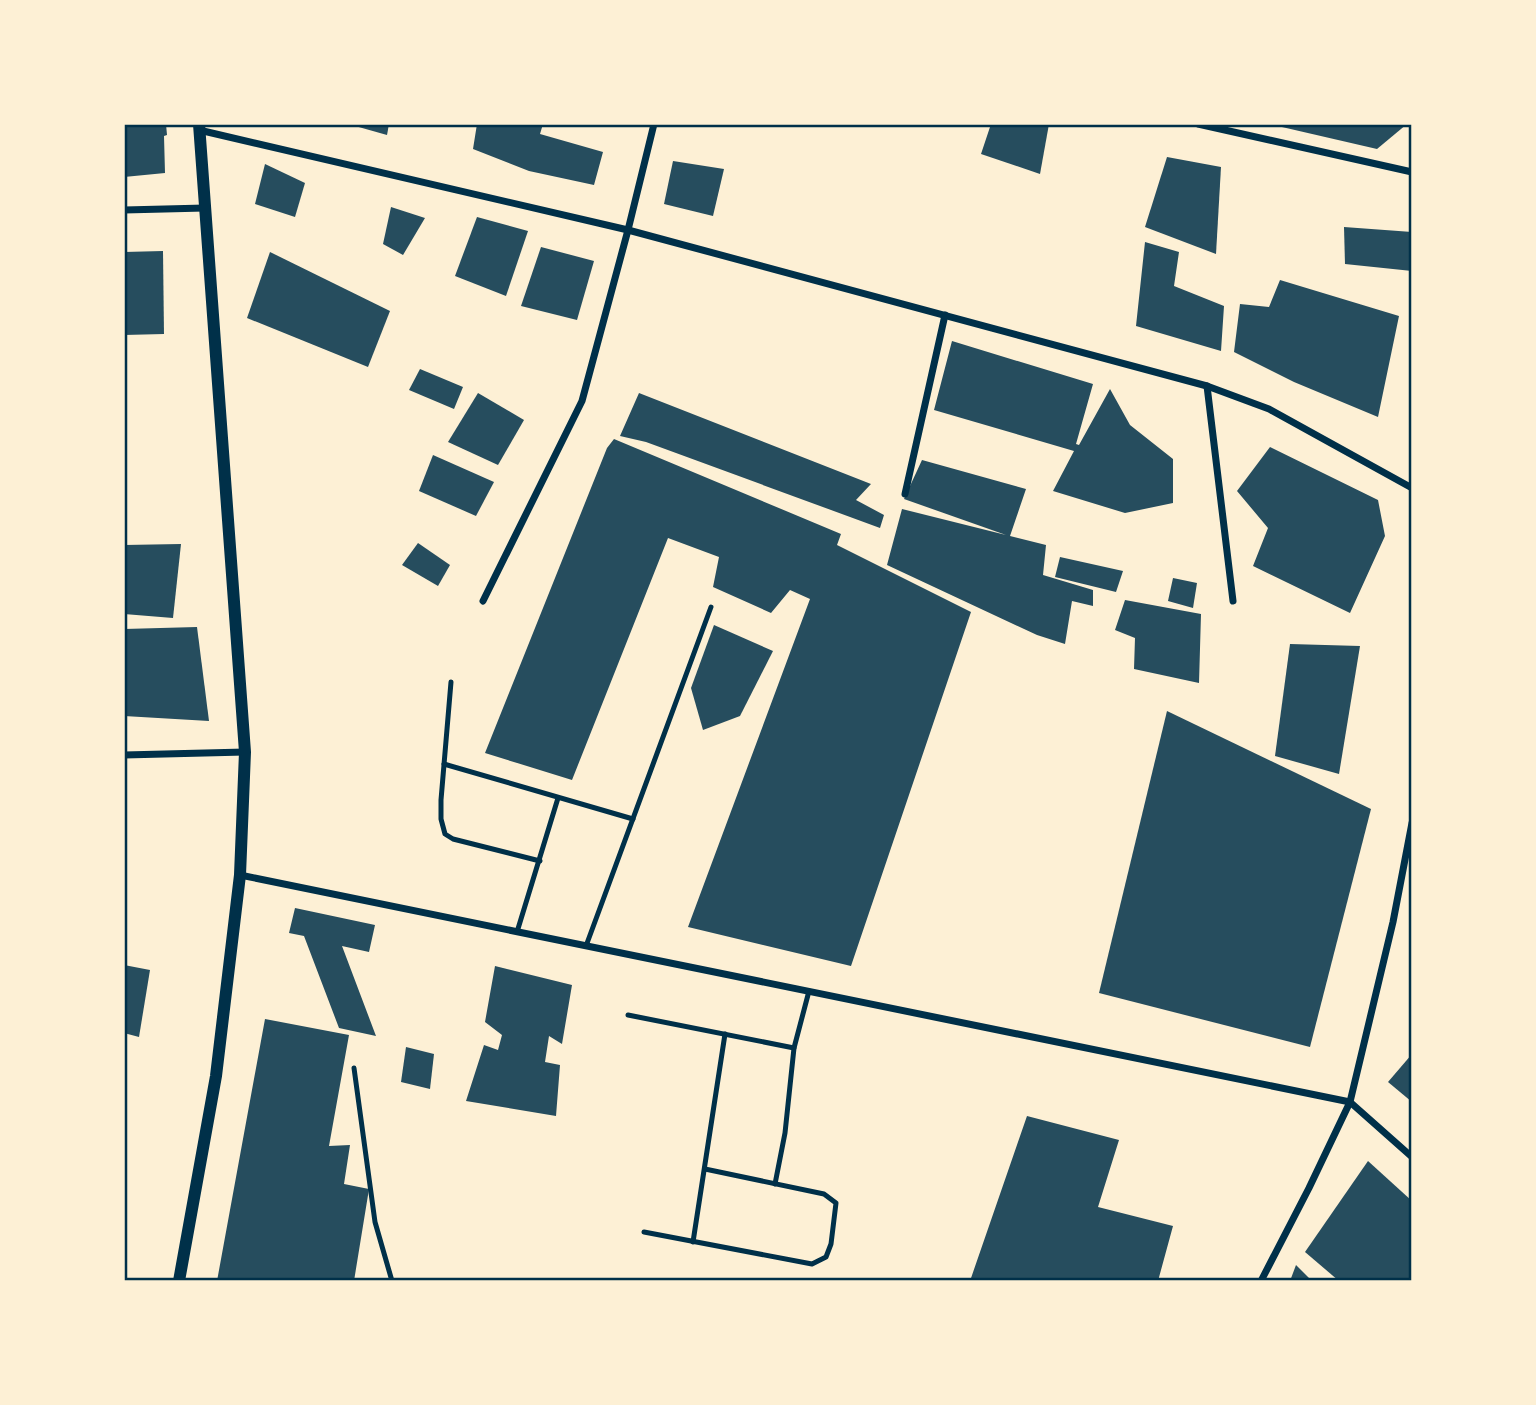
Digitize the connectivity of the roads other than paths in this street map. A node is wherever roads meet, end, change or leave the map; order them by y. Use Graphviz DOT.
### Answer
graph roads {
  1 [pos="654,124"];
  2 [pos="1198,124"];
  3 [pos="199,127"];
  4 [pos="1412,172"];
  5 [pos="205,208"];
  6 [pos="124,210"];
  7 [pos="628,230"];
  8 [pos="945,315"];
  9 [pos="1207,386"];
  10 [pos="1412,488"];
  11 [pos="905,494"];
  12 [pos="483,601"];
  13 [pos="1233,601"];
  14 [pos="711,607"];
  15 [pos="451,682"];
  16 [pos="245,752"];
  17 [pos="124,755"];
  18 [pos="444,764"];
  19 [pos="558,798"];
  20 [pos="633,819"];
  21 [pos="1412,823"];
  22 [pos="540,861"];
  23 [pos="240,876"];
  24 [pos="517,932"];
  25 [pos="586,946"];
  26 [pos="809,991"];
  27 [pos="628,1015"];
  28 [pos="725,1034"];
  29 [pos="794,1048"];
  30 [pos="354,1068"];
  31 [pos="1350,1102"];
  32 [pos="1412,1157"];
  33 [pos="705,1170"];
  34 [pos="775,1184"];
  35 [pos="644,1232"];
  36 [pos="693,1242"];
  37 [pos="179,1281"];
  38 [pos="392,1281"];
  39 [pos="1261,1281"];
  1 -- 7 [label="street"];
  2 -- 4 [label="street"];
  3 -- 5 [label="street"];
  3 -- 7 [label="street"];
  5 -- 6 [label="street"];
  5 -- 16 [label="street"];
  7 -- 8 [label="street"];
  7 -- 12 [label="street"];
  8 -- 9 [label="street"];
  8 -- 11 [label="street"];
  9 -- 10 [label="street"];
  9 -- 13 [label="street"];
  14 -- 20 [label="lane"];
  15 -- 18 [label="lane"];
  16 -- 17 [label="street"];
  16 -- 23 [label="street"];
  18 -- 19 [label="lane"];
  18 -- 22 [label="lane"];
  19 -- 20 [label="lane"];
  19 -- 22 [label="lane"];
  20 -- 25 [label="lane"];
  21 -- 31 [label="street"];
  22 -- 24 [label="lane"];
  23 -- 24 [label="street"];
  23 -- 37 [label="street"];
  24 -- 25 [label="street"];
  25 -- 26 [label="street"];
  26 -- 29 [label="lane"];
  26 -- 31 [label="street"];
  27 -- 28 [label="lane"];
  28 -- 29 [label="lane"];
  28 -- 33 [label="lane"];
  29 -- 34 [label="lane"];
  30 -- 38 [label="lane"];
  31 -- 32 [label="street"];
  31 -- 39 [label="street"];
  33 -- 34 [label="lane"];
  33 -- 36 [label="lane"];
  34 -- 36 [label="lane"];
  35 -- 36 [label="lane"];
}
